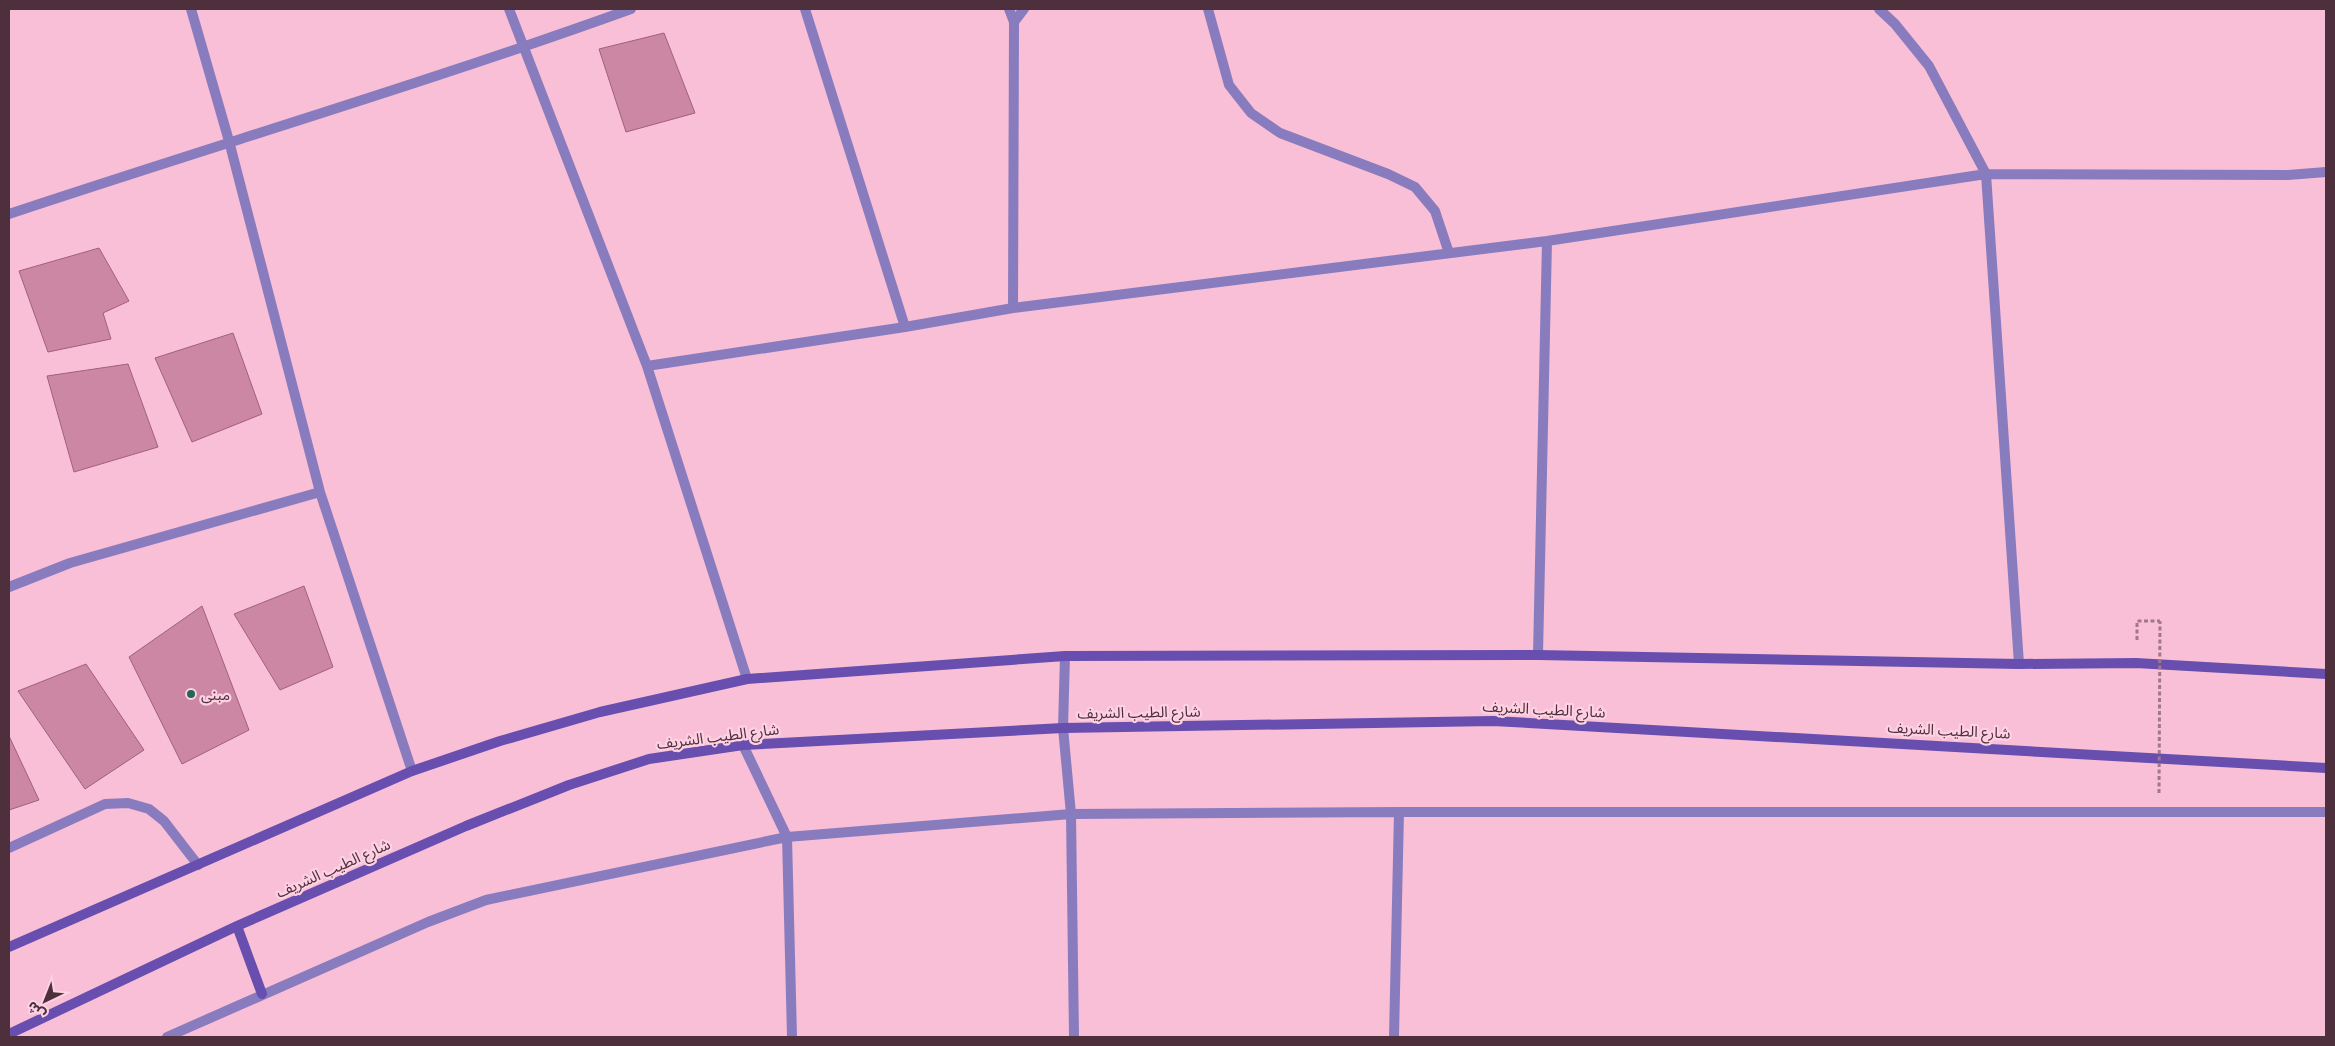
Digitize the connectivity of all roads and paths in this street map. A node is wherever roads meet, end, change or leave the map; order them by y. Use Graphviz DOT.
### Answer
graph roads {
  1 [pos="191,9"];
  2 [pos="509,9"];
  3 [pos="631,9"];
  4 [pos="805,9"];
  5 [pos="1009,9"];
  6 [pos="1024,9"];
  7 [pos="1208,9"];
  8 [pos="1879,9"];
  9 [pos="1014,22"];
  10 [pos="523,48"];
  11 [pos="229,141"];
  12 [pos="2326,172"];
  13 [pos="1986,174"];
  14 [pos="9,214"];
  15 [pos="1547,241"];
  16 [pos="1449,253"];
  17 [pos="1013,308"];
  18 [pos="905,327"];
  19 [pos="647,366"];
  20 [pos="320,492"];
  21 [pos="9,587"];
  22 [pos="2137,621"];
  23 [pos="1538,655"];
  24 [pos="1065,656"];
  25 [pos="2019,664"];
  26 [pos="2326,674"];
  27 [pos="747,680"];
  28 [pos="1063,728"];
  29 [pos="743,745"];
  30 [pos="2326,768"];
  31 [pos="412,771"];
  32 [pos="2159,792"];
  33 [pos="1399,812"];
  34 [pos="2326,812"];
  35 [pos="1071,814"];
  36 [pos="787,837"];
  37 [pos="9,848"];
  38 [pos="198,865"];
  39 [pos="237,926"];
  40 [pos="9,948"];
  41 [pos="262,994"];
  42 [pos="9,1034"];
  43 [pos="167,1037"];
  44 [pos="792,1037"];
  45 [pos="1074,1037"];
  46 [pos="1394,1037"];
  1 -- 11 [label="street"];
  2 -- 10 [label="street"];
  3 -- 10 [label="street"];
  4 -- 18 [label="street"];
  5 -- 9 [label="street"];
  6 -- 9 [label="street"];
  7 -- 16 [label="street"];
  8 -- 13 [label="street"];
  9 -- 17 [label="street"];
  10 -- 11 [label="street"];
  10 -- 19 [label="street"];
  11 -- 14 [label="street"];
  11 -- 20 [label="street"];
  12 -- 13 [label="street"];
  13 -- 15 [label="street"];
  13 -- 25 [label="street"];
  15 -- 16 [label="street"];
  15 -- 23 [label="street"];
  16 -- 17 [label="street"];
  17 -- 18 [label="street"];
  18 -- 19 [label="street"];
  19 -- 27 [label="street"];
  20 -- 21 [label="street"];
  20 -- 31 [label="street"];
  22 -- 32 [label="path, bridge"];
  23 -- 24 [label="main road"];
  23 -- 25 [label="main road"];
  24 -- 27 [label="main road"];
  24 -- 28 [label="street"];
  25 -- 26 [label="main road"];
  27 -- 31 [label="main road"];
  28 -- 29 [label="main road, شارع الطيب الشريف"];
  28 -- 30 [label="main road, شارع الطيب الشريف"];
  28 -- 35 [label="street"];
  29 -- 36 [label="street"];
  29 -- 39 [label="main road, شارع الطيب الشريف"];
  31 -- 38 [label="main road"];
  33 -- 34 [label="street"];
  33 -- 35 [label="street"];
  33 -- 46 [label="street"];
  35 -- 36 [label="street"];
  35 -- 45 [label="street"];
  36 -- 41 [label="street"];
  36 -- 44 [label="street"];
  37 -- 38 [label="street"];
  38 -- 40 [label="main road"];
  39 -- 41 [label="main road"];
  39 -- 42 [label="main road, شارع الطيب الشريف"];
  41 -- 43 [label="street"];
}
